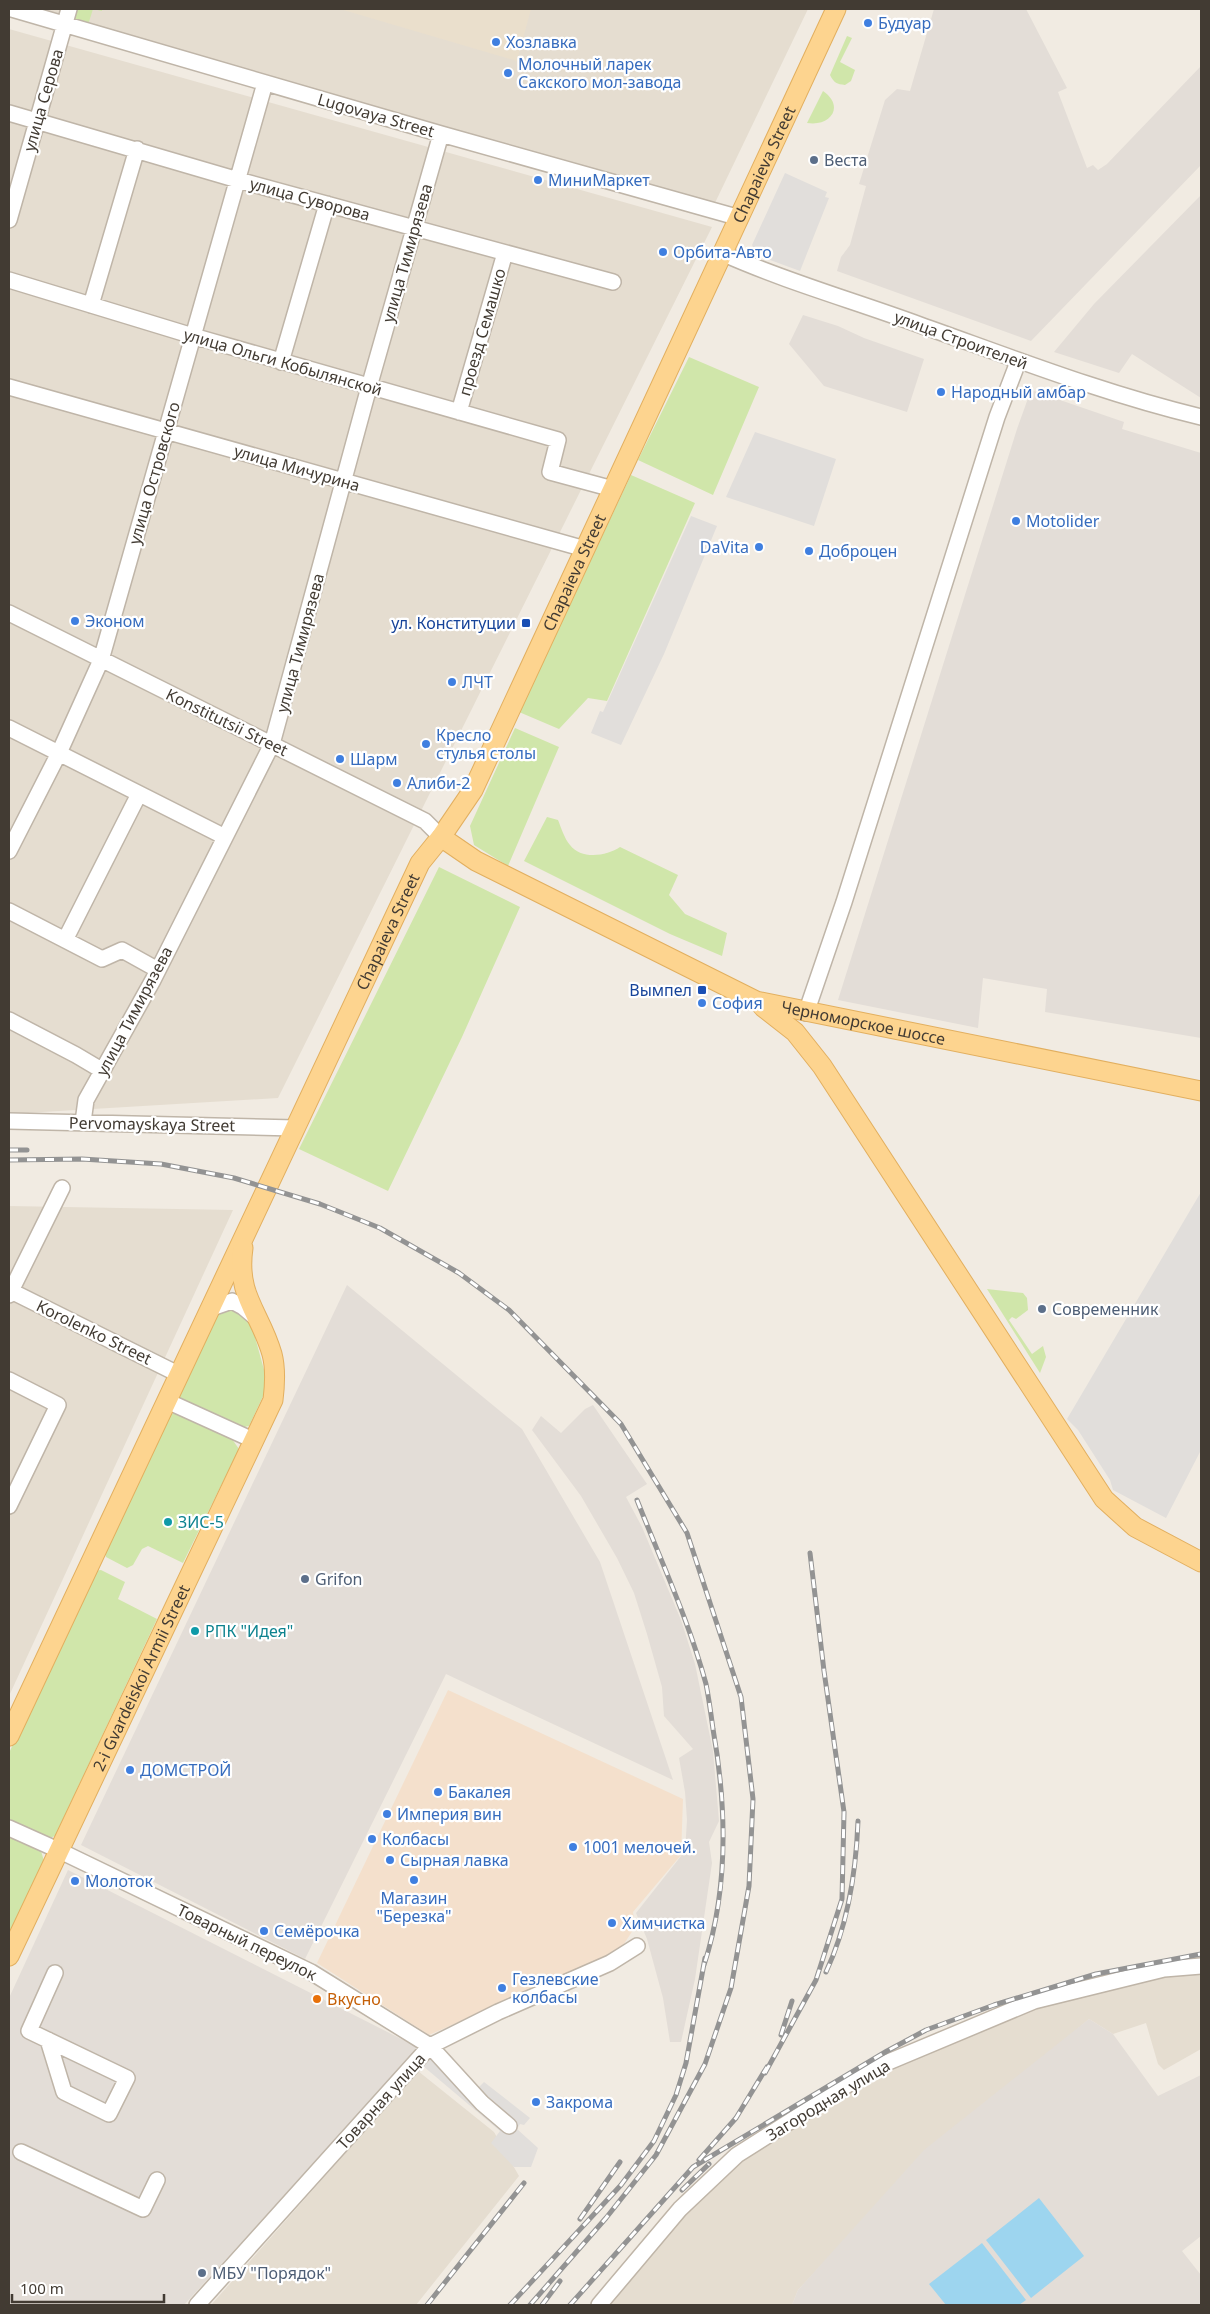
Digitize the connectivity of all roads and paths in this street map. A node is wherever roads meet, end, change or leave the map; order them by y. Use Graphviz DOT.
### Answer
graph roads {
  1 [pos="12,9"];
  2 [pos="69,9"];
  3 [pos="836,9"];
  4 [pos="65,24"];
  5 [pos="265,83"];
  6 [pos="9,113"];
  7 [pos="36,120"];
  8 [pos="441,134"];
  9 [pos="136,149"];
  10 [pos="238,180"];
  11 [pos="327,204"];
  12 [pos="740,218"];
  13 [pos="9,220"];
  14 [pos="414,228"];
  15 [pos="506,252"];
  16 [pos="724,254"];
  17 [pos="9,280"];
  18 [pos="613,282"];
  19 [pos="91,305"];
  20 [pos="193,336"];
  21 [pos="281,362"];
  22 [pos="1018,362"];
  23 [pos="9,387"];
  24 [pos="369,387"];
  25 [pos="459,412"];
  26 [pos="1201,417"];
  27 [pos="166,432"];
  28 [pos="344,482"];
  29 [pos="613,489"];
  30 [pos="585,549"];
  31 [pos="9,613"];
  32 [pos="101,660"];
  33 [pos="9,728"];
  34 [pos="272,744"];
  35 [pos="59,753"];
  36 [pos="139,794"];
  37 [pos="225,836"];
  38 [pos="441,837"];
  39 [pos="9,850"];
  40 [pos="476,861"];
  41 [pos="400,906"];
  42 [pos="9,911"];
  43 [pos="65,940"];
  44 [pos="158,970"];
  45 [pos="756,1002"];
  46 [pos="806,1013"];
  47 [pos="9,1020"];
  48 [pos="822,1066"];
  49 [pos="103,1071"];
  50 [pos="1201,1091"];
  51 [pos="9,1121"];
  52 [pos="83,1122"];
  53 [pos="295,1128"];
  54 [pos="62,1188"];
  55 [pos="245,1232"];
  56 [pos="9,1292"];
  57 [pos="209,1310"];
  58 [pos="257,1319"];
  59 [pos="178,1374"];
  60 [pos="9,1380"];
  61 [pos="167,1401"];
  62 [pos="253,1440"];
  63 [pos="9,1506"];
  64 [pos="1201,1562"];
  65 [pos="14,1713"];
  66 [pos="9,1736"];
  67 [pos="9,1828"];
  68 [pos="58,1850"];
  69 [pos="637,1946"];
  70 [pos="9,1956"];
  71 [pos="1201,1966"];
  72 [pos="56,1973"];
  73 [pos="48,2040"];
  74 [pos="430,2046"];
  75 [pos="510,2126"];
  76 [pos="21,2152"];
  77 [pos="157,2180"];
  78 [pos="198,2305"];
  79 [pos="599,2305"];
  1 -- 4 [label="street, Lugovaya Street"];
  2 -- 4 [label="street, улица Серова"];
  3 -- 12 [label="main road, Chapaieva Street"];
  4 -- 5 [label="street, Lugovaya Street"];
  4 -- 7 [label="street, улица Серова"];
  5 -- 8 [label="street, Lugovaya Street"];
  5 -- 10 [label="street, улица Островского"];
  6 -- 7 [label="street, улица Суворова"];
  7 -- 9 [label="street, улица Суворова"];
  7 -- 13 [label="street, улица Серова"];
  8 -- 12 [label="street, Lugovaya Street"];
  8 -- 14 [label="street, улица Тимирязева"];
  9 -- 10 [label="street, улица Суворова"];
  9 -- 19 [label="street"];
  10 -- 11 [label="street, улица Суворова"];
  10 -- 20 [label="street, улица Островского"];
  11 -- 14 [label="street, улица Суворова"];
  11 -- 21 [label="street"];
  12 -- 16 [label="main road, Chapaieva Street"];
  14 -- 15 [label="street, улица Суворова"];
  14 -- 24 [label="street, улица Тимирязева"];
  15 -- 18 [label="street, улица Суворова"];
  15 -- 25 [label="street, проезд Семашко"];
  16 -- 22 [label="street, улица Строителей"];
  16 -- 29 [label="main road, Chapaieva Street"];
  17 -- 19 [label="street, улица Ольги Кобылянской"];
  19 -- 20 [label="street, улица Ольги Кобылянской"];
  20 -- 21 [label="street, улица Ольги Кобылянской"];
  20 -- 27 [label="street, улица Островского"];
  21 -- 24 [label="street, улица Ольги Кобылянской"];
  22 -- 26 [label="street, улица Строителей"];
  22 -- 46 [label="street"];
  23 -- 27 [label="street, улица Мичурина"];
  24 -- 25 [label="street, улица Ольги Кобылянской"];
  24 -- 28 [label="street, улица Тимирязева"];
  25 -- 29 [label="street, улица Ольги Кобылянской"];
  27 -- 28 [label="street, улица Мичурина"];
  27 -- 32 [label="street, улица Островского"];
  28 -- 30 [label="street, улица Мичурина"];
  28 -- 34 [label="street, улица Тимирязева"];
  29 -- 30 [label="main road, Chapaieva Street"];
  30 -- 38 [label="main road, Chapaieva Street"];
  31 -- 32 [label="street, Konstitutsii Street"];
  32 -- 34 [label="street, Konstitutsii Street"];
  32 -- 35 [label="street, улица Островского"];
  33 -- 35 [label="street"];
  34 -- 37 [label="street, улица Тимирязева"];
  34 -- 38 [label="street, Konstitutsii Street"];
  35 -- 36 [label="street"];
  35 -- 39 [label="street, улица Островского"];
  36 -- 37 [label="street"];
  36 -- 43 [label="street"];
  37 -- 44 [label="street, улица Тимирязева"];
  38 -- 40 [label="main road, Черноморское шоссе"];
  38 -- 41 [label="main road, Chapaieva Street"];
  40 -- 41 [label="main road"];
  40 -- 45 [label="main road, Черноморское шоссе"];
  41 -- 53 [label="main road, Chapaieva Street"];
  42 -- 43 [label="street"];
  43 -- 44 [label="street"];
  44 -- 49 [label="street, улица Тимирязева"];
  45 -- 46 [label="main road, Черноморское шоссе"];
  45 -- 48 [label="main road"];
  46 -- 48 [label="main road"];
  46 -- 50 [label="main road, Черноморское шоссе"];
  47 -- 49 [label="street"];
  48 -- 64 [label="main road"];
  49 -- 52 [label="street, улица Тимирязева"];
  51 -- 52 [label="street, Pervomayskaya Street"];
  52 -- 53 [label="street, Pervomayskaya Street"];
  53 -- 55 [label="main road, Chapaieva Street"];
  54 -- 56 [label="street"];
  55 -- 57 [label="main road, Chapaieva Street"];
  55 -- 58 [label="main road"];
  56 -- 59 [label="street, Korolenko Street"];
  57 -- 58 [label="street"];
  57 -- 59 [label="main road"];
  58 -- 62 [label="main road, 2-i Gvardeiskoi Armii Street"];
  59 -- 61 [label="main road"];
  60 -- 63 [label="street"];
  61 -- 62 [label="street"];
  61 -- 65 [label="main road"];
  62 -- 68 [label="main road, 2-i Gvardeiskoi Armii Street"];
  65 -- 66 [label="main road"];
  67 -- 68 [label="street, Товарный переулок"];
  68 -- 70 [label="main road, 2-i Gvardeiskoi Armii Street"];
  68 -- 74 [label="street, Товарный переулок"];
  69 -- 74 [label="street, Товарная улица"];
  71 -- 79 [label="street, Загородная улица"];
  72 -- 73 [label="street"];
  73 -- 73 [label="street"];
  74 -- 75 [label="street, Товарный переулок"];
  74 -- 78 [label="street, Товарная улица"];
  76 -- 77 [label="street"];
}
